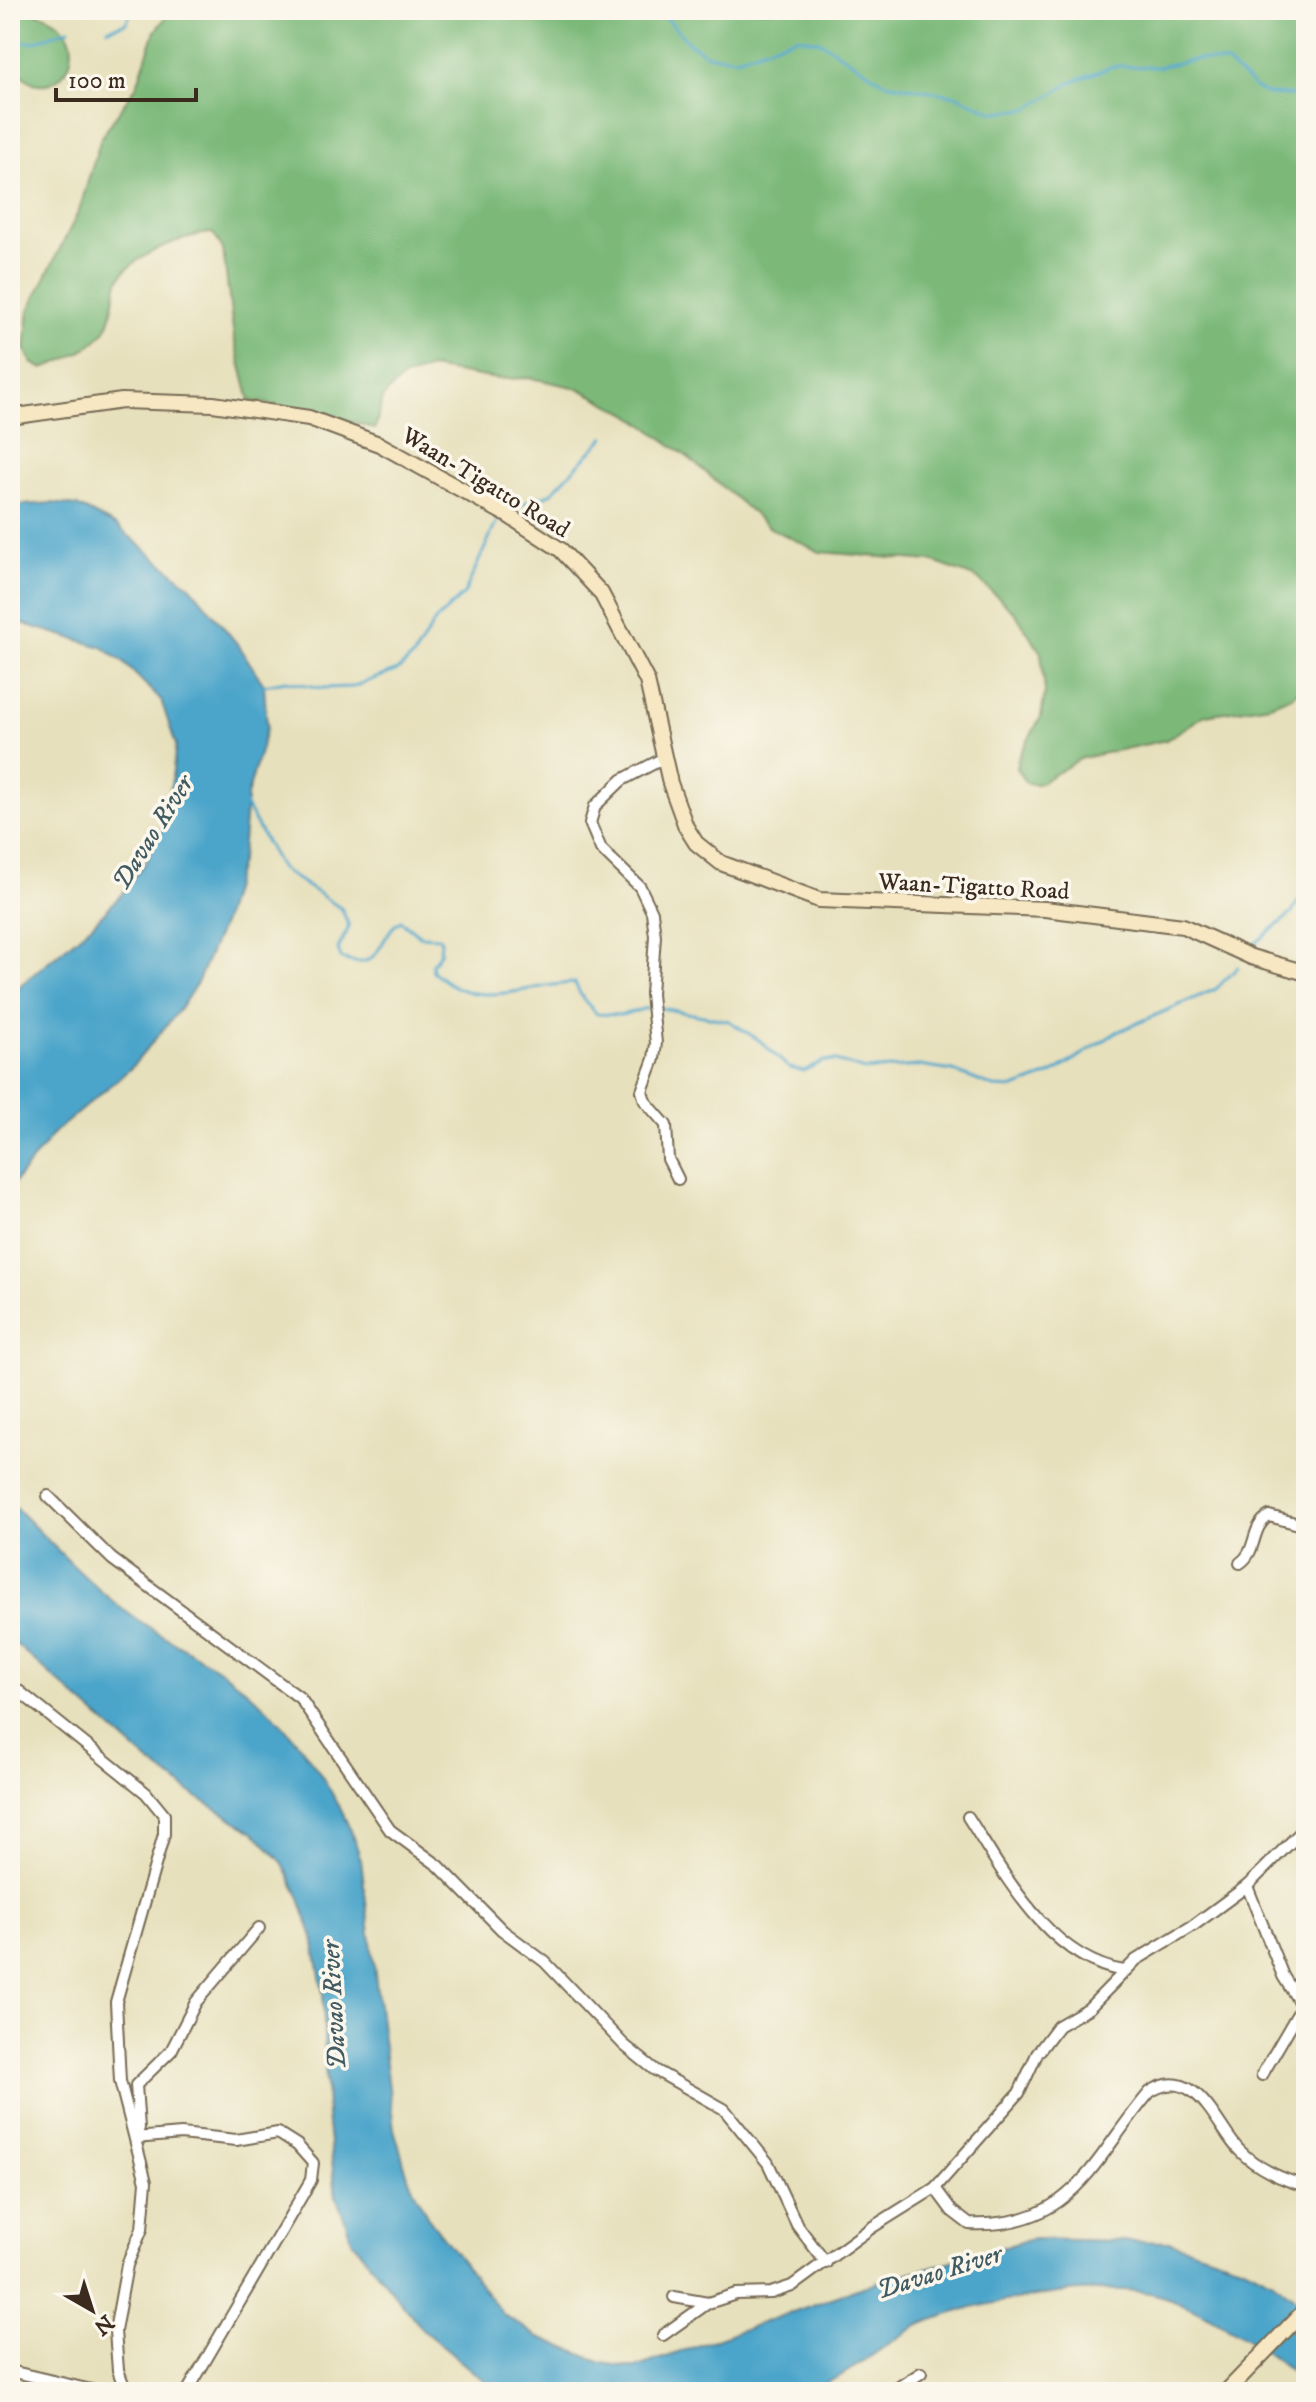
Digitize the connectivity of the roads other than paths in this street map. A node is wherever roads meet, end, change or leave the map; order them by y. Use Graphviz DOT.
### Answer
graph roads {
  1 [pos="10,417"];
  2 [pos="664,758"];
  3 [pos="1306,973"];
  4 [pos="678,1179"];
  5 [pos="48,1496"];
  6 [pos="1306,1526"];
  7 [pos="1240,1563"];
  8 [pos="10,1684"];
  9 [pos="968,1817"];
  10 [pos="1306,1827"];
  11 [pos="1247,1886"];
  12 [pos="259,1928"];
  13 [pos="1124,1971"];
  14 [pos="1304,2010"];
  15 [pos="1262,2075"];
  16 [pos="135,2138"];
  17 [pos="1306,2186"];
  18 [pos="935,2188"];
  19 [pos="826,2263"];
  20 [pos="674,2297"];
  21 [pos="708,2303"];
  22 [pos="1306,2309"];
  23 [pos="663,2335"];
  24 [pos="10,2371"];
  25 [pos="921,2373"];
  26 [pos="1230,2388"];
  27 [pos="100,2392"];
  28 [pos="126,2392"];
  29 [pos="187,2392"];
  30 [pos="891,2392"];
  1 -- 2 [label="street, Waan-Tigatto Road"];
  2 -- 3 [label="street, Waan-Tigatto Road"];
  2 -- 4 [label="street"];
  5 -- 19 [label="street"];
  6 -- 7 [label="street"];
  8 -- 16 [label="street"];
  9 -- 13 [label="street"];
  10 -- 11 [label="street"];
  11 -- 13 [label="street"];
  11 -- 14 [label="street"];
  12 -- 16 [label="street"];
  13 -- 18 [label="street"];
  14 -- 15 [label="street"];
  16 -- 28 [label="street"];
  16 -- 29 [label="street"];
  17 -- 18 [label="street"];
  18 -- 19 [label="street"];
  19 -- 21 [label="street"];
  20 -- 21 [label="street"];
  21 -- 23 [label="street"];
  22 -- 26 [label="street"];
  24 -- 27 [label="street"];
  25 -- 30 [label="street"];
}
